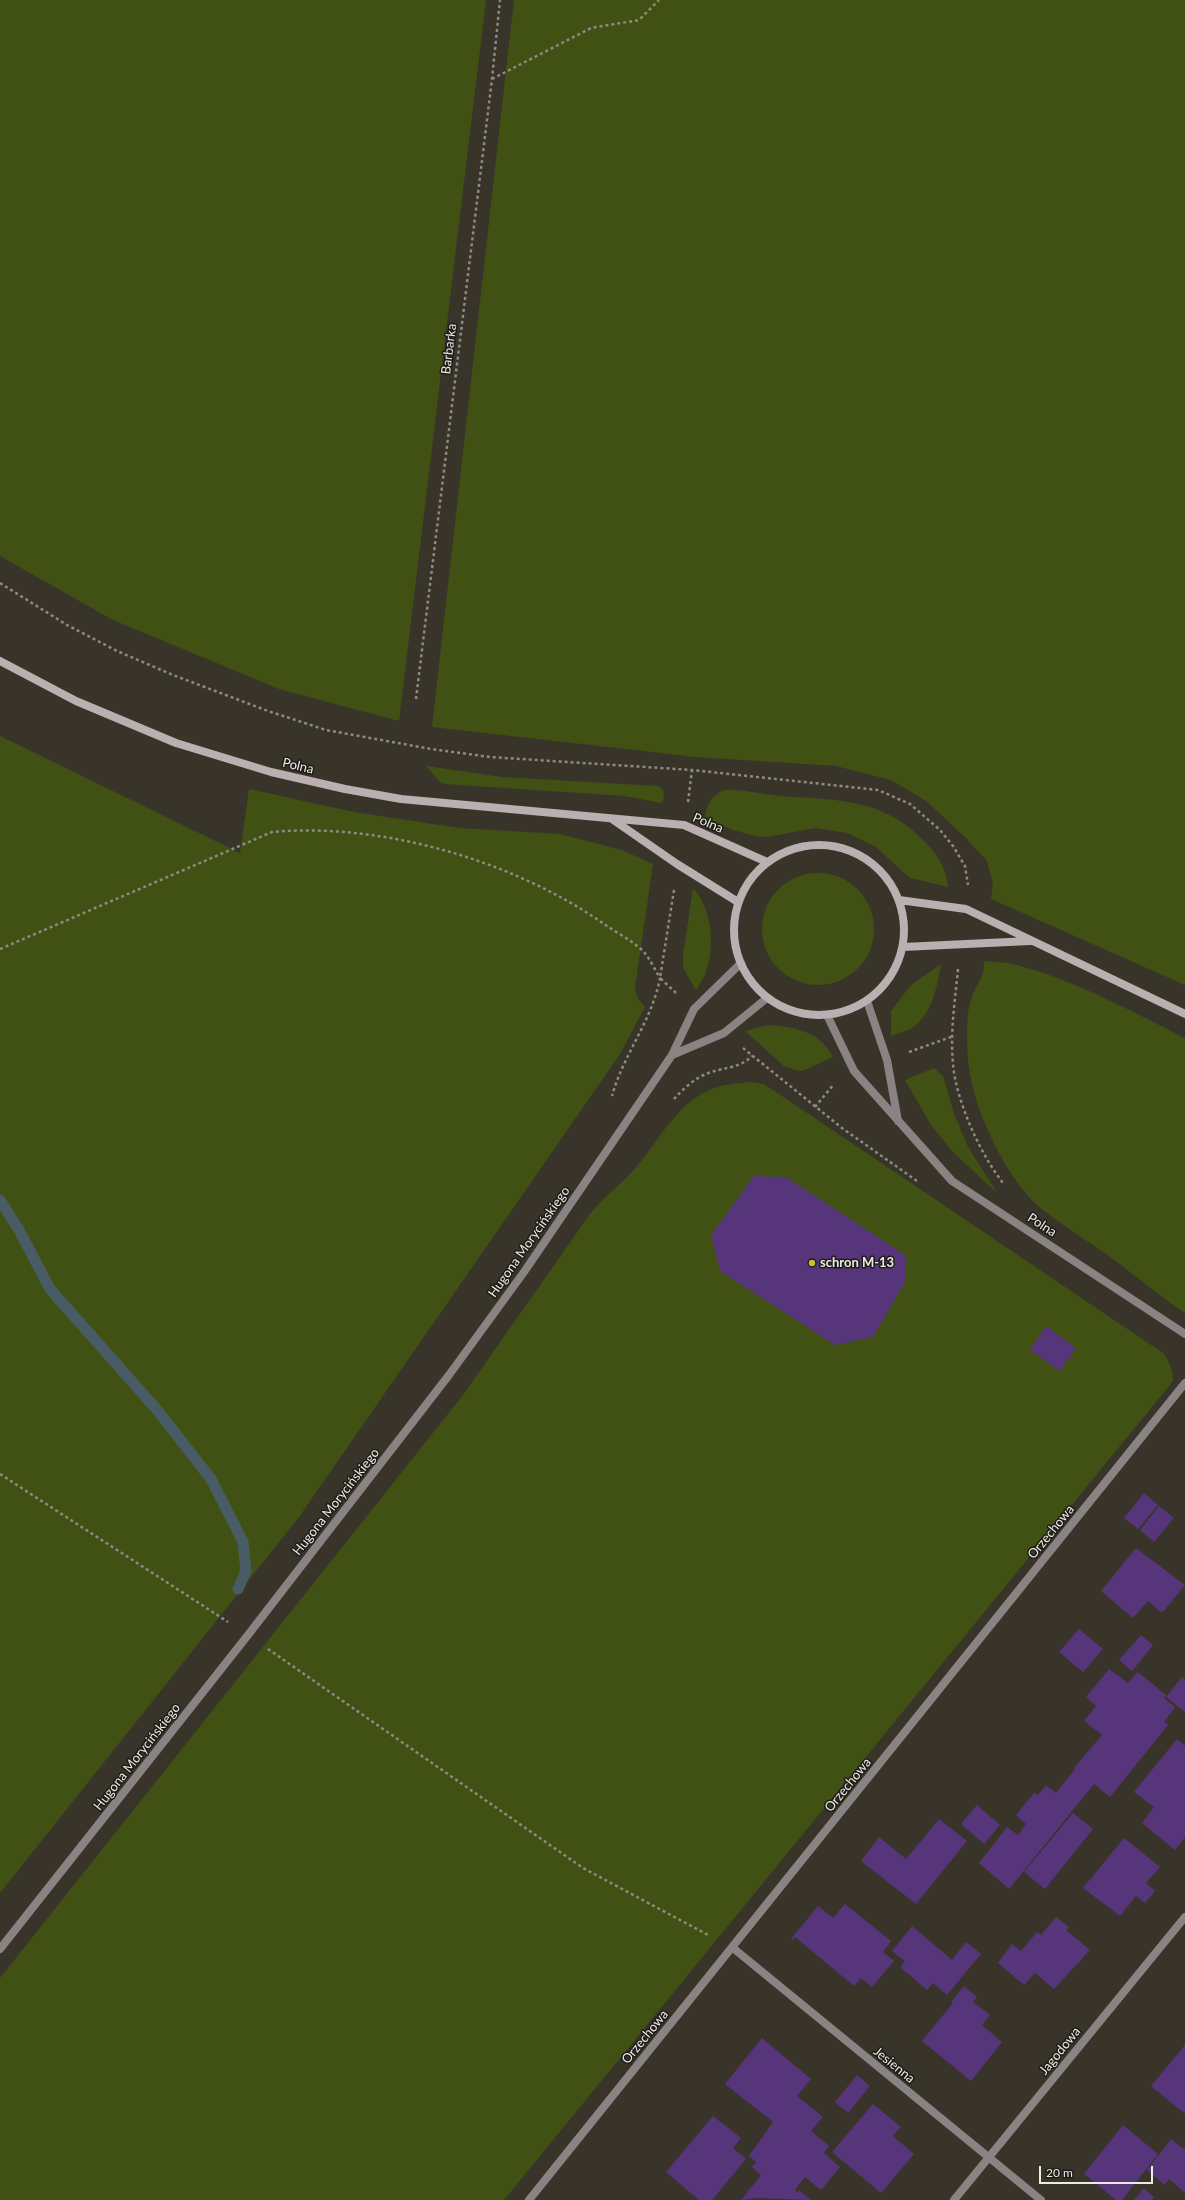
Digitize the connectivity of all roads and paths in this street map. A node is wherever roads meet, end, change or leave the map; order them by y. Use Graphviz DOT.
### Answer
graph roads {
  1 [pos="500,0"];
  2 [pos="659,0"];
  3 [pos="492,79"];
  4 [pos="0,583"];
  5 [pos="0,661"];
  6 [pos="416,699"];
  7 [pos="611,819"];
  8 [pos="768,862"];
  9 [pos="968,891"];
  10 [pos="899,900"];
  11 [pos="738,902"];
  12 [pos="1030,941"];
  13 [pos="902,947"];
  14 [pos="0,949"];
  15 [pos="959,961"];
  16 [pos="740,963"];
  17 [pos="767,998"];
  18 [pos="867,1001"];
  19 [pos="1185,1014"];
  20 [pos="827,1015"];
  21 [pos="952,1037"];
  22 [pos="904,1054"];
  23 [pos="672,1055"];
  24 [pos="835,1082"];
  25 [pos="612,1098"];
  26 [pos="669,1105"];
  27 [pos="815,1107"];
  28 [pos="898,1122"];
  29 [pos="919,1183"];
  30 [pos="1005,1186"];
  31 [pos="1185,1334"];
  32 [pos="1185,1383"];
  33 [pos="0,1474"];
  34 [pos="248,1635"];
  35 [pos="1185,1917"];
  36 [pos="732,1948"];
  37 [pos="0,1949"];
  38 [pos="989,2157"];
  39 [pos="529,2200"];
  40 [pos="954,2200"];
  41 [pos="1041,2200"];
  1 -- 3 [label="path, Barbarka"];
  2 -- 3 [label="path"];
  3 -- 6 [label="path, Barbarka"];
  4 -- 9 [label="path"];
  5 -- 7 [label="street, Polna"];
  7 -- 8 [label="street, Polna"];
  7 -- 11 [label="street, Polna"];
  8 -- 10 [label="street"];
  8 -- 11 [label="street"];
  10 -- 12 [label="street"];
  10 -- 13 [label="street"];
  11 -- 16 [label="street"];
  12 -- 13 [label="street"];
  12 -- 19 [label="street"];
  13 -- 18 [label="street"];
  14 -- 25 [label="path"];
  15 -- 21 [label="path"];
  16 -- 17 [label="street"];
  16 -- 23 [label="street, Hugona Morycińskiego"];
  17 -- 20 [label="street"];
  17 -- 23 [label="street"];
  18 -- 20 [label="street"];
  18 -- 28 [label="street"];
  20 -- 28 [label="street, Polna"];
  21 -- 22 [label="path"];
  21 -- 30 [label="path"];
  23 -- 34 [label="street, Hugona Morycińskiego"];
  24 -- 27 [label="path"];
  26 -- 27 [label="path"];
  27 -- 29 [label="path"];
  28 -- 31 [label="street, Polna"];
  32 -- 36 [label="street, Orzechowa"];
  33 -- 34 [label="path"];
  34 -- 36 [label="path"];
  34 -- 37 [label="street, Hugona Morycińskiego"];
  35 -- 38 [label="street, Jagodowa"];
  36 -- 38 [label="street, Jesienna"];
  36 -- 39 [label="street, Orzechowa"];
  38 -- 40 [label="street, Jagodowa"];
  38 -- 41 [label="street, Jesienna"];
}
